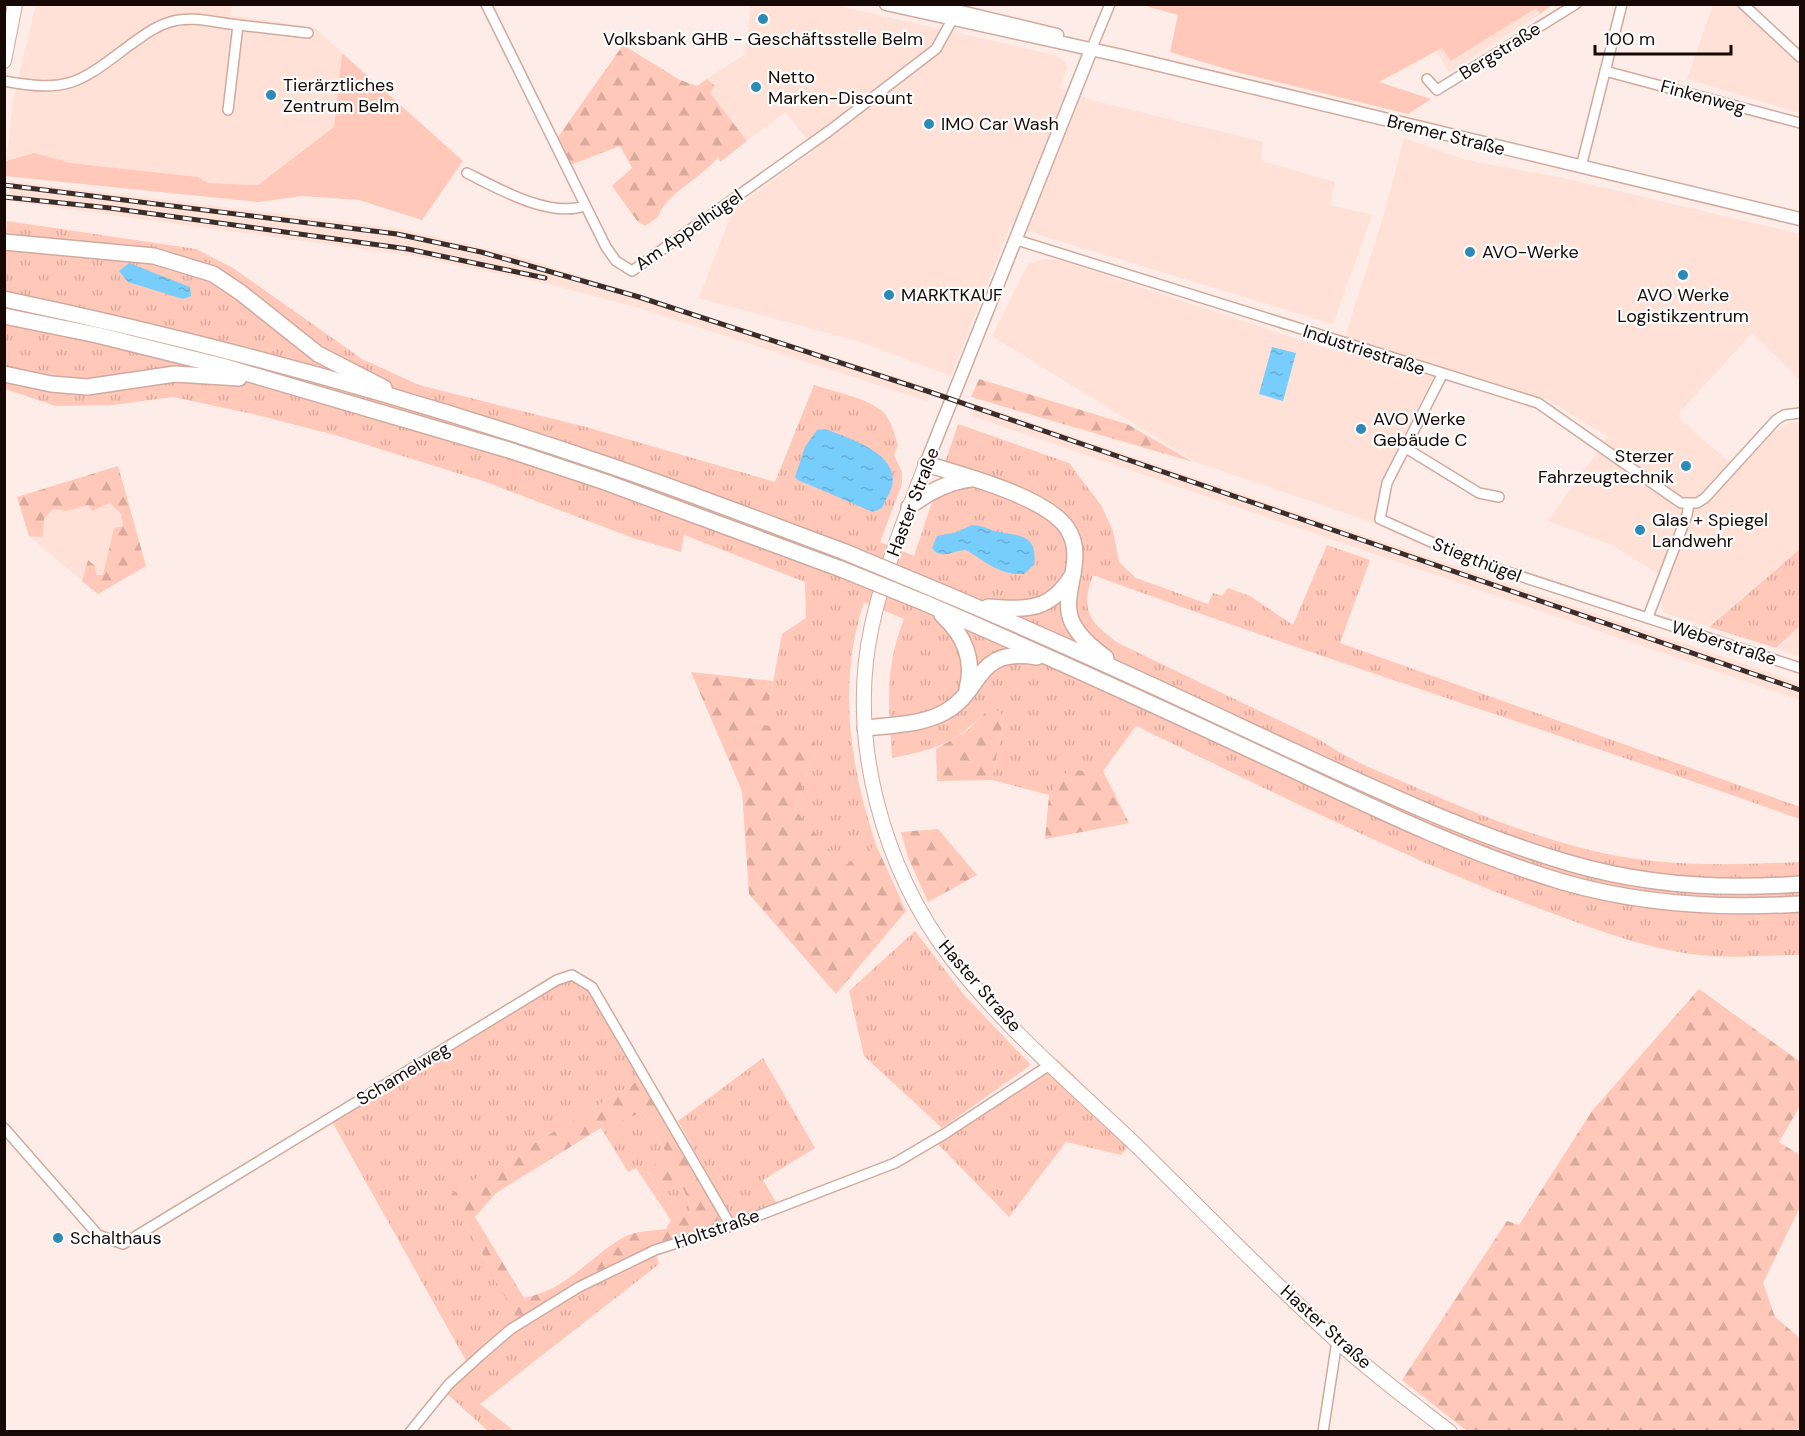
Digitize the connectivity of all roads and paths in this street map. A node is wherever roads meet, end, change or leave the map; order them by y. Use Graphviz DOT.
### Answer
graph roads {
  1 [pos="15,4"];
  2 [pos="486,4"];
  3 [pos="927,4"];
  4 [pos="1110,4"];
  5 [pos="1576,4"];
  6 [pos="1622,4"];
  7 [pos="1743,4"];
  8 [pos="888,5"];
  9 [pos="952,20"];
  10 [pos="238,25"];
  11 [pos="308,33"];
  12 [pos="1091,50"];
  13 [pos="1800,57"];
  14 [pos="4,62"];
  15 [pos="1605,71"];
  16 [pos="1427,79"];
  17 [pos="4,81"];
  18 [pos="228,110"];
  19 [pos="1800,123"];
  20 [pos="1581,167"];
  21 [pos="467,173"];
  22 [pos="585,206"];
  23 [pos="1800,219"];
  24 [pos="1017,240"];
  25 [pos="4,242"];
  26 [pos="6,299"];
  27 [pos="5,316"];
  28 [pos="4,374"];
  29 [pos="1442,375"];
  30 [pos="260,378"];
  31 [pos="428,408"];
  32 [pos="1800,413"];
  33 [pos="1404,447"];
  34 [pos="926,464"];
  35 [pos="971,479"];
  36 [pos="1499,497"];
  37 [pos="1689,504"];
  38 [pos="909,507"];
  39 [pos="1074,571"];
  40 [pos="925,603"];
  41 [pos="976,607"];
  42 [pos="1648,618"];
  43 [pos="1058,660"];
  44 [pos="1800,668"];
  45 [pos="1126,673"];
  46 [pos="966,692"];
  47 [pos="865,728"];
  48 [pos="1800,884"];
  49 [pos="1800,903"];
  50 [pos="1051,1064"];
  51 [pos="4,1128"];
  52 [pos="730,1226"];
  53 [pos="1337,1341"];
  54 [pos="410,1431"];
  55 [pos="1323,1431"];
  56 [pos="1450,1431"];
  1 -- 14 [label="main road"];
  2 -- 22 [label="street, Am Appelhügel"];
  3 -- 12 [label="street, Bremer Straße"];
  4 -- 12 [label="street"];
  5 -- 16 [label="street, Bergstraße"];
  6 -- 15 [label="street"];
  7 -- 13 [label="street"];
  8 -- 9 [label="street, Bremer Straße"];
  9 -- 12 [label="street, Bremer Straße"];
  9 -- 22 [label="street, Am Appelhügel"];
  10 -- 11 [label="street"];
  10 -- 17 [label="street"];
  10 -- 18 [label="street"];
  12 -- 20 [label="street, Bremer Straße"];
  12 -- 24 [label="street, Haster Straße"];
  15 -- 19 [label="street, Finkenweg"];
  15 -- 20 [label="street"];
  20 -- 23 [label="street, Bremer Straße"];
  21 -- 22 [label="street"];
  24 -- 29 [label="street, Industriestraße"];
  24 -- 34 [label="street, Haster Straße"];
  25 -- 31 [label="highway"];
  26 -- 31 [label="highway"];
  27 -- 30 [label="highway"];
  28 -- 30 [label="highway"];
  29 -- 33 [label="street, Stiegthügel"];
  29 -- 37 [label="street, Industriestraße"];
  30 -- 40 [label="highway, bridge"];
  31 -- 41 [label="highway, bridge"];
  32 -- 37 [label="street"];
  33 -- 36 [label="street"];
  33 -- 42 [label="street, Stiegthügel"];
  34 -- 35 [label="highway"];
  34 -- 38 [label="main road, Haster Straße"];
  35 -- 38 [label="highway"];
  35 -- 39 [label="highway"];
  37 -- 42 [label="street"];
  38 -- 47 [label="main road, Haster Straße"];
  39 -- 41 [label="highway"];
  39 -- 45 [label="highway"];
  40 -- 43 [label="highway"];
  40 -- 46 [label="highway"];
  41 -- 45 [label="highway"];
  42 -- 44 [label="street, Weberstraße"];
  43 -- 46 [label="highway"];
  43 -- 49 [label="highway"];
  45 -- 48 [label="highway"];
  46 -- 47 [label="highway"];
  47 -- 50 [label="main road, Haster Straße"];
  50 -- 52 [label="street, Holtstraße"];
  50 -- 53 [label="main road, Haster Straße"];
  51 -- 52 [label="street, Schamelweg"];
  52 -- 54 [label="street, Holtstraße"];
  53 -- 55 [label="street"];
  53 -- 56 [label="main road, Haster Straße"];
}
